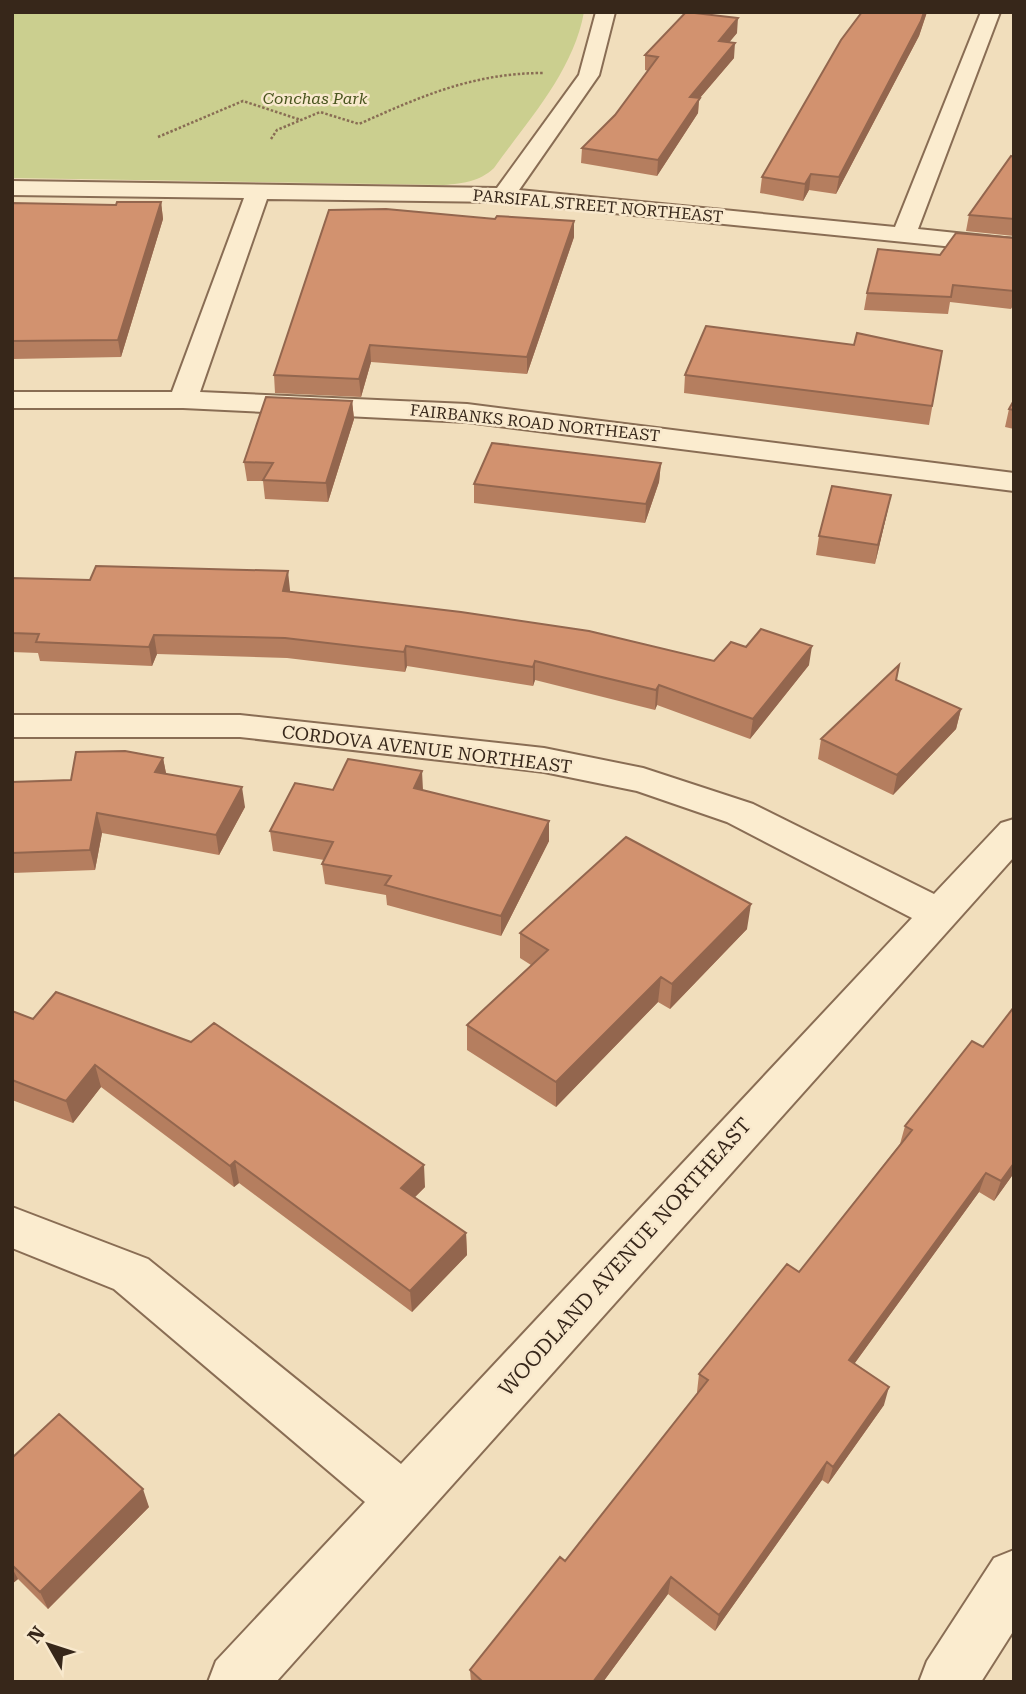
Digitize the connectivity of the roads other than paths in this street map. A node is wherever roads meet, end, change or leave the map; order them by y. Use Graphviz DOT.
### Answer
graph roads {
  1 [pos="606,12"];
  2 [pos="991,12"];
  3 [pos="12,188"];
  4 [pos="258,192"];
  5 [pos="504,195"];
  6 [pos="904,234"];
  7 [pos="1014,246"];
  8 [pos="12,400"];
  9 [pos="183,400"];
  10 [pos="1014,482"];
  11 [pos="12,726"];
  12 [pos="1014,832"];
  13 [pos="938,914"];
  14 [pos="12,1227"];
  15 [pos="403,1500"];
  16 [pos="1014,1578"];
  17 [pos="237,1682"];
  18 [pos="948,1682"];
  1 -- 5 [label="street"];
  2 -- 6 [label="street"];
  3 -- 4 [label="street, PARSIFAL STREET NORTHEAST"];
  4 -- 5 [label="street, PARSIFAL STREET NORTHEAST"];
  4 -- 9 [label="street"];
  5 -- 6 [label="street, PARSIFAL STREET NORTHEAST"];
  6 -- 7 [label="street, PARSIFAL STREET NORTHEAST"];
  8 -- 9 [label="street, FAIRBANKS ROAD NORTHEAST"];
  9 -- 10 [label="street, FAIRBANKS ROAD NORTHEAST"];
  11 -- 13 [label="street, CORDOVA AVENUE NORTHEAST"];
  12 -- 13 [label="street, WOODLAND AVENUE NORTHEAST"];
  13 -- 15 [label="street, WOODLAND AVENUE NORTHEAST"];
  14 -- 15 [label="street"];
  15 -- 17 [label="street, WOODLAND AVENUE NORTHEAST"];
  16 -- 18 [label="street"];
}
